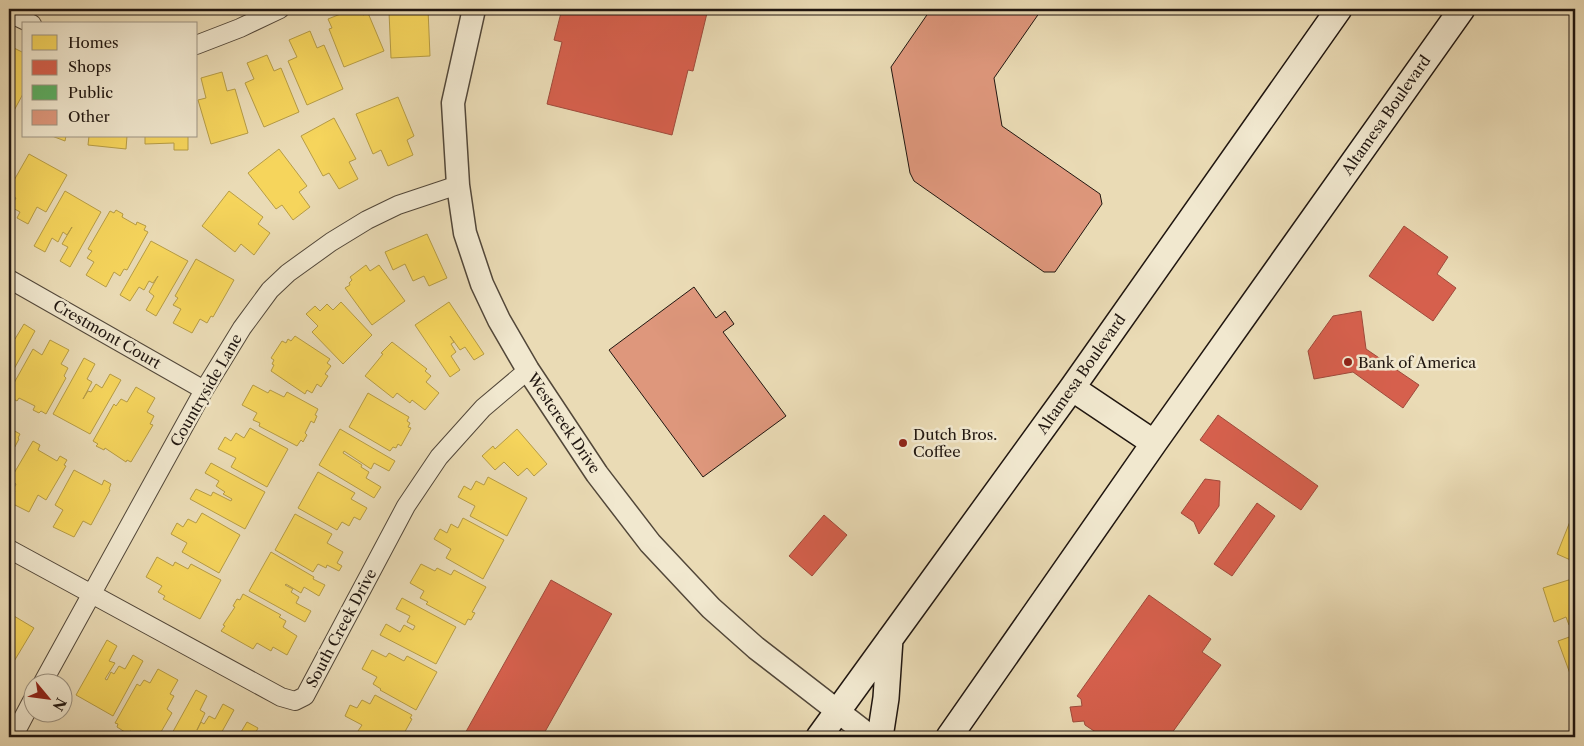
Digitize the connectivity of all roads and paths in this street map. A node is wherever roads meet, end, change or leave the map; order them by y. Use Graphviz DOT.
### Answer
graph roads {
  1 [pos="280,9"];
  2 [pos="474,9"];
  3 [pos="1340,9"];
  4 [pos="1462,9"];
  5 [pos="9,12"];
  6 [pos="28,22"];
  7 [pos="198,45"];
  8 [pos="458,184"];
  9 [pos="9,279"];
  10 [pos="528,370"];
  11 [pos="1072,388"];
  12 [pos="204,390"];
  13 [pos="1154,443"];
  14 [pos="9,549"];
  15 [pos="91,594"];
  16 [pos="890,639"];
  17 [pos="47,674"];
  18 [pos="838,712"];
  19 [pos="22,720"];
  20 [pos="13,737"];
  21 [pos="819,737"];
  22 [pos="871,737"];
  23 [pos="880,737"];
  24 [pos="950,737"];
  1 -- 7 [label="street"];
  2 -- 8 [label="street, Westcreek Drive"];
  3 -- 11 [label="main road, Altamesa Boulevard"];
  4 -- 13 [label="main road, Altamesa Boulevard"];
  5 -- 6 [label="street"];
  8 -- 10 [label="street, Westcreek Drive"];
  8 -- 12 [label="street, Countryside Lane"];
  9 -- 12 [label="street, Crestmont Court"];
  10 -- 15 [label="street, South Creek Drive"];
  10 -- 18 [label="street, Westcreek Drive"];
  11 -- 13 [label="main road"];
  11 -- 16 [label="main road, Altamesa Boulevard"];
  12 -- 15 [label="street, Countryside Lane"];
  13 -- 24 [label="main road, Altamesa Boulevard"];
  14 -- 15 [label="street, South Creek Drive"];
  15 -- 17 [label="street, Countryside Lane"];
  16 -- 18 [label="main road, Altamesa Boulevard"];
  16 -- 23 [label="main road"];
  18 -- 21 [label="main road, Altamesa Boulevard"];
  18 -- 22 [label="street, Westcreek Drive"];
  19 -- 20 [label="street"];
}
